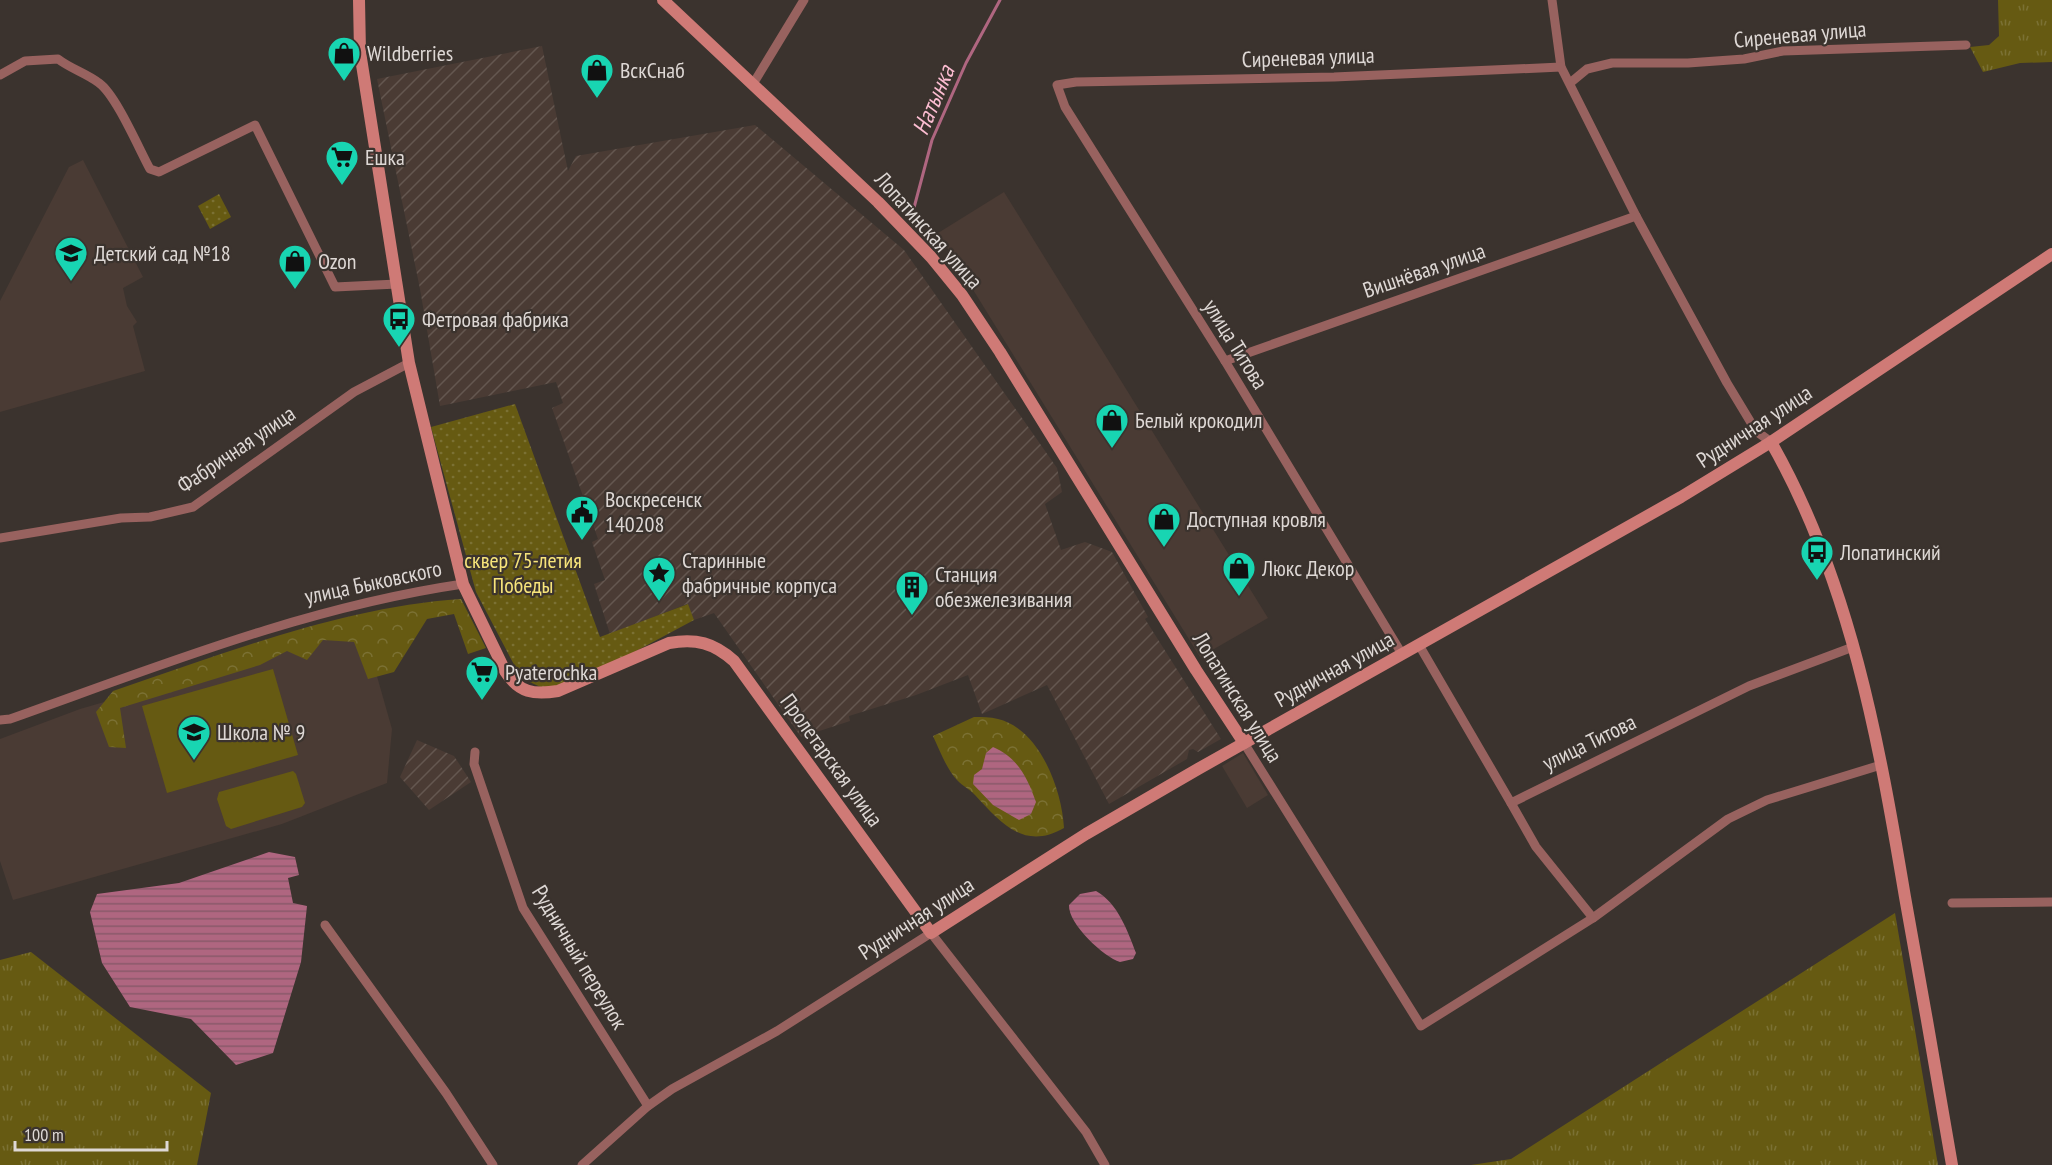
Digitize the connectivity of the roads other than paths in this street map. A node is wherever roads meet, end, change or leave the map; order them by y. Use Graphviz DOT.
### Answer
graph roads {
  1 [pos="359,0"];
  2 [pos="663,0"];
  3 [pos="804,0"];
  4 [pos="1552,0"];
  5 [pos="1966,45"];
  6 [pos="1561,67"];
  7 [pos="0,75"];
  8 [pos="1570,83"];
  9 [pos="753,84"];
  10 [pos="1057,85"];
  11 [pos="1636,216"];
  12 [pos="2052,254"];
  13 [pos="397,284"];
  14 [pos="1225,361"];
  15 [pos="409,363"];
  16 [pos="1771,442"];
  17 [pos="0,538"];
  18 [pos="464,584"];
  19 [pos="1419,645"];
  20 [pos="1853,647"];
  21 [pos="1402,654"];
  22 [pos="0,720"];
  23 [pos="1244,743"];
  24 [pos="475,752"];
  25 [pos="1881,765"];
  26 [pos="1511,803"];
  27 [pos="2052,902"];
  28 [pos="1952,903"];
  29 [pos="1593,918"];
  30 [pos="325,925"];
  31 [pos="931,933"];
  32 [pos="648,1106"];
  33 [pos="493,1165"];
  34 [pos="582,1165"];
  35 [pos="1105,1165"];
  36 [pos="1952,1165"];
  1 -- 13 [label="main road, улица Быковского"];
  2 -- 9 [label="main road, Лопатинская улица"];
  3 -- 9 [label="street"];
  4 -- 6 [label="street"];
  5 -- 8 [label="street, Сиреневая улица"];
  6 -- 8 [label="street"];
  6 -- 10 [label="street, Сиреневая улица"];
  7 -- 13 [label="street"];
  8 -- 11 [label="street"];
  9 -- 23 [label="main road, Лопатинская улица"];
  10 -- 14 [label="street, улица Титова"];
  11 -- 14 [label="street, Вишнёвая улица"];
  11 -- 16 [label="street"];
  12 -- 16 [label="main road, Рудничная улица"];
  13 -- 15 [label="main road, улица Быковского"];
  14 -- 21 [label="street, улица Титова"];
  15 -- 17 [label="street, Фабричная улица"];
  15 -- 18 [label="main road, улица Быковского"];
  16 -- 19 [label="main road, Рудничная улица"];
  16 -- 20 [label="main road"];
  18 -- 22 [label="street, улица Быковского"];
  18 -- 31 [label="main road, Пролетарская улица"];
  19 -- 21 [label="main road, Рудничная улица"];
  19 -- 26 [label="street"];
  20 -- 25 [label="main road"];
  20 -- 26 [label="street, улица Титова"];
  21 -- 23 [label="main road, Рудничная улица"];
  23 -- 29 [label="street, Лопатинская улица"];
  23 -- 31 [label="main road, Рудничная улица"];
  24 -- 32 [label="street, Рудничный переулок"];
  25 -- 29 [label="street, Лопатинская улица"];
  25 -- 36 [label="main road"];
  26 -- 29 [label="street"];
  27 -- 28 [label="street"];
  30 -- 33 [label="street"];
  31 -- 32 [label="street, Рудничная улица"];
  31 -- 35 [label="street, Пролетарская улица"];
  32 -- 34 [label="street, Рудничная улица"];
}
